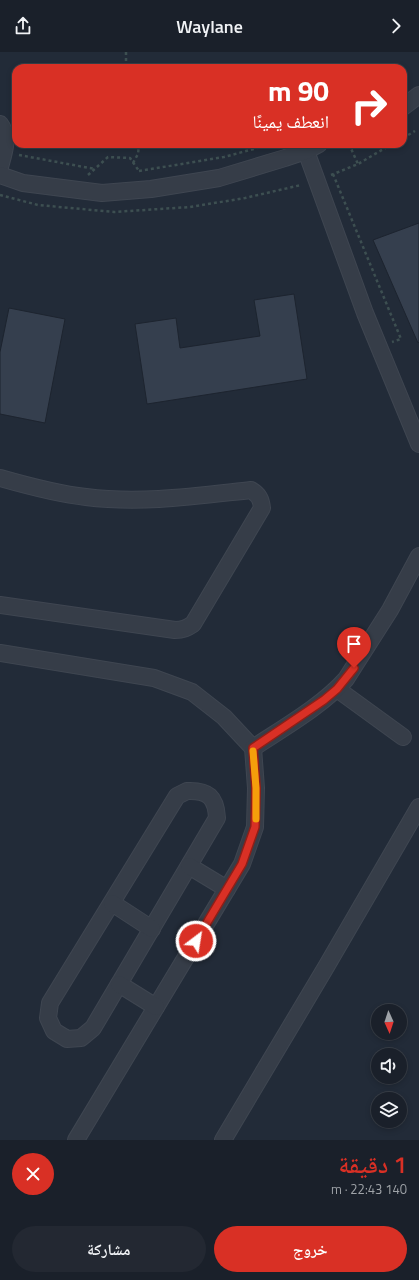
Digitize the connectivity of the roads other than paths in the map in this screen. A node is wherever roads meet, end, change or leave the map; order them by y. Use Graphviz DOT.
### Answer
graph roads {
  1 [pos="419,95"];
  2 [pos="407,104"];
  3 [pos="0,124"];
  4 [pos="310,148"];
  5 [pos="312,148"];
  6 [pos="2,160"];
  7 [pos="0,175"];
  8 [pos="419,444"];
  9 [pos="0,478"];
  10 [pos="419,556"];
  11 [pos="0,605"];
  12 [pos="0,653"];
  13 [pos="337,689"];
  14 [pos="403,737"];
  15 [pos="253,748"];
  16 [pos="419,807"];
  17 [pos="189,866"];
  18 [pos="227,889"];
  19 [pos="112,903"];
  20 [pos="152,929"];
  21 [pos="119,984"];
  22 [pos="156,1007"];
  23 [pos="76,1140"];
  24 [pos="223,1140"];
  1 -- 2 [label="street"];
  3 -- 6 [label="street"];
  4 -- 7 [label="street"];
  5 -- 8 [label="street"];
  9 -- 11 [label="street"];
  10 -- 13 [label="street"];
  12 -- 15 [label="street"];
  13 -- 14 [label="street"];
  13 -- 15 [label="street"];
  15 -- 18 [label="street"];
  16 -- 24 [label="street"];
  17 -- 18 [label="street"];
  17 -- 19 [label="street"];
  17 -- 20 [label="street"];
  18 -- 22 [label="street"];
  19 -- 20 [label="street"];
  19 -- 21 [label="street"];
  20 -- 21 [label="street"];
  21 -- 22 [label="street"];
  22 -- 23 [label="street"];
}
